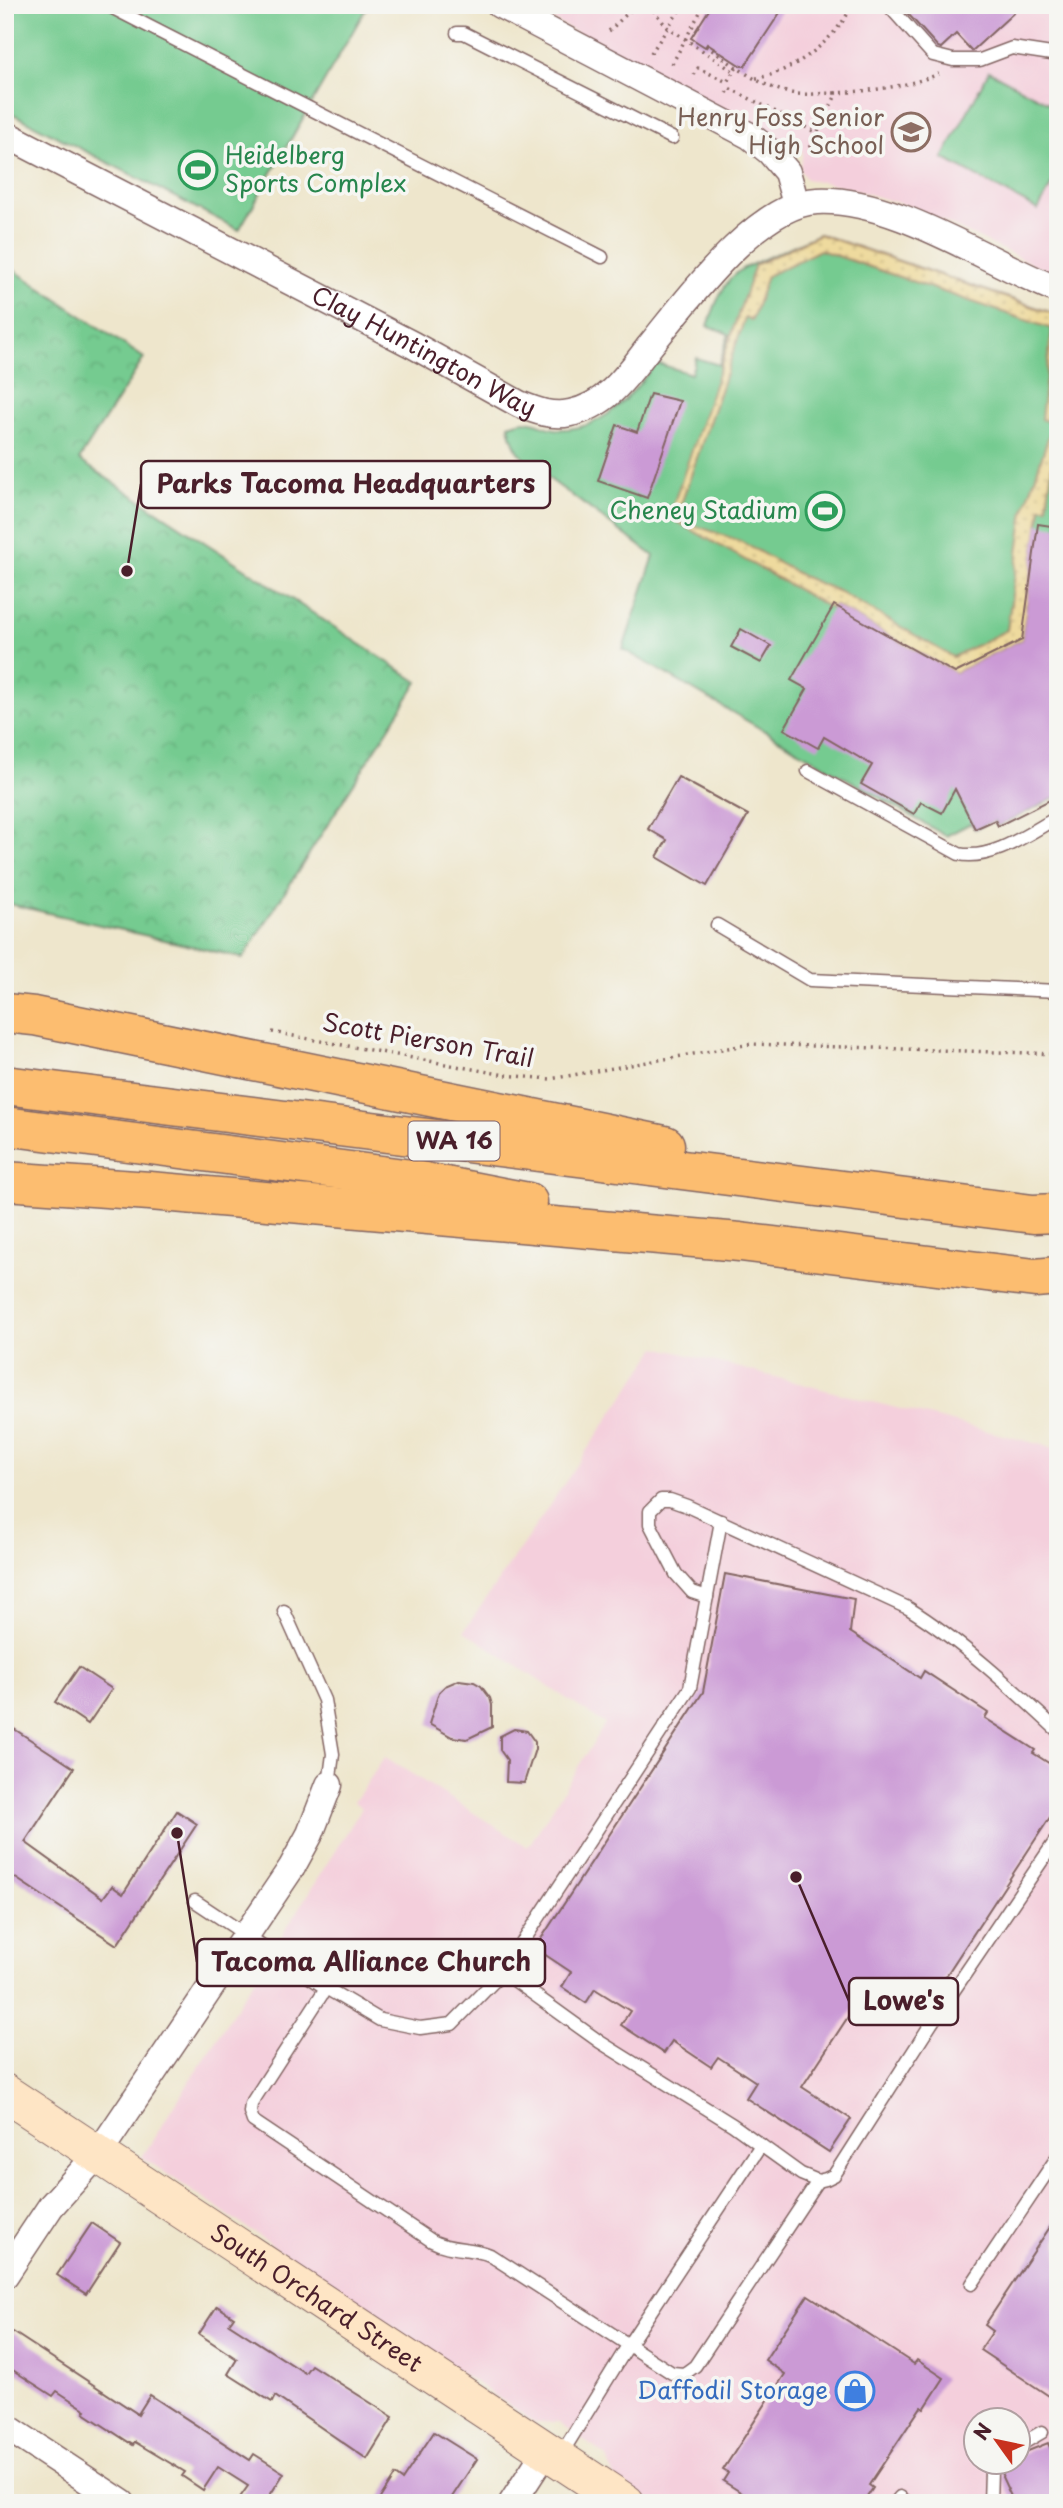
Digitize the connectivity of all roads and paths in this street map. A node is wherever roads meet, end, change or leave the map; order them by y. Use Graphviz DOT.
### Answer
graph roads {
  1 [pos="107,5"];
  2 [pos="500,5"];
  3 [pos="635,5"];
  4 [pos="649,5"];
  5 [pos="683,5"];
  6 [pos="704,5"];
  7 [pos="852,5"];
  8 [pos="888,5"];
  9 [pos="667,27"];
  10 [pos="609,30"];
  11 [pos="457,33"];
  12 [pos="685,40"];
  13 [pos="706,46"];
  14 [pos="652,53"];
  15 [pos="1058,55"];
  16 [pos="964,60"];
  17 [pos="671,64"];
  18 [pos="737,66"];
  19 [pos="733,71"];
  20 [pos="694,75"];
  21 [pos="754,78"];
  22 [pos="726,93"];
  23 [pos="835,93"];
  24 [pos="5,134"];
  25 [pos="817,134"];
  26 [pos="672,138"];
  27 [pos="807,151"];
  28 [pos="796,204"];
  29 [pos="602,257"];
  30 [pos="1058,290"];
  31 [pos="808,771"];
  32 [pos="1058,817"];
  33 [pos="717,925"];
  34 [pos="1058,991"];
  35 [pos="5,1013"];
  36 [pos="262,1030"];
  37 [pos="1058,1054"];
  38 [pos="5,1085"];
  39 [pos="5,1126"];
  40 [pos="5,1181"];
  41 [pos="903,1197"];
  42 [pos="1058,1213"];
  43 [pos="740,1242"];
  44 [pos="1058,1276"];
  45 [pos="721,1521"];
  46 [pos="707,1597"];
  47 [pos="284,1611"];
  48 [pos="1058,1731"];
  49 [pos="329,1785"];
  50 [pos="1058,1838"];
  51 [pos="195,1901"];
  52 [pos="246,1935"];
  53 [pos="503,1972"];
  54 [pos="326,1988"];
  55 [pos="5,2093"];
  56 [pos="761,2144"];
  57 [pos="97,2154"];
  58 [pos="1058,2156"];
  59 [pos="818,2181"];
  60 [pos="5,2275"];
  61 [pos="972,2284"];
  62 [pos="629,2344"];
  63 [pos="5,2426"];
  64 [pos="1042,2432"];
  65 [pos="1032,2438"];
  66 [pos="553,2453"];
  67 [pos="991,2476"];
  68 [pos="122,2503"];
  69 [pos="512,2503"];
  70 [pos="626,2503"];
  71 [pos="895,2503"];
  72 [pos="908,2503"];
  73 [pos="990,2503"];
  1 -- 29 [label="lane"];
  2 -- 28 [label="street"];
  3 -- 10 [label="path"];
  4 -- 9 [label="path"];
  5 -- 9 [label="path"];
  6 -- 12 [label="path"];
  7 -- 21 [label="path"];
  8 -- 16 [label="lane"];
  9 -- 12 [label="path"];
  9 -- 14 [label="path"];
  11 -- 26 [label="lane"];
  12 -- 17 [label="path"];
  12 -- 19 [label="path"];
  13 -- 18 [label="path"];
  15 -- 16 [label="lane"];
  16 -- 23 [label="path"];
  18 -- 19 [label="path"];
  18 -- 21 [label="path"];
  19 -- 20 [label="path"];
  21 -- 23 [label="path"];
  22 -- 25 [label="path"];
  23 -- 25 [label="path"];
  24 -- 28 [label="street, Clay Huntington Way"];
  25 -- 27 [label="path"];
  28 -- 30 [label="street"];
  31 -- 32 [label="lane"];
  33 -- 34 [label="lane"];
  35 -- 41 [label="highway"];
  36 -- 37 [label="path, Scott Pierson Trail"];
  38 -- 41 [label="highway, WA 16"];
  39 -- 43 [label="highway, WA 16"];
  40 -- 43 [label="highway"];
  41 -- 42 [label="highway, WA 16"];
  43 -- 44 [label="highway, WA 16"];
  45 -- 46 [label="lane"];
  45 -- 46 [label="lane"];
  45 -- 48 [label="lane"];
  46 -- 53 [label="lane"];
  47 -- 49 [label="lane"];
  49 -- 52 [label="street"];
  50 -- 59 [label="lane"];
  51 -- 52 [label="lane"];
  52 -- 54 [label="lane"];
  52 -- 57 [label="street"];
  53 -- 54 [label="lane"];
  53 -- 56 [label="lane"];
  54 -- 62 [label="lane"];
  55 -- 57 [label="main road, South Orchard Street"];
  56 -- 59 [label="lane"];
  56 -- 62 [label="lane"];
  57 -- 60 [label="street"];
  57 -- 66 [label="main road, South Orchard Street"];
  58 -- 61 [label="lane"];
  59 -- 62 [label="lane"];
  62 -- 66 [label="lane"];
  63 -- 68 [label="street"];
  64 -- 65 [label="lane"];
  66 -- 69 [label="street"];
  66 -- 70 [label="main road, South Orchard Street"];
  67 -- 73 [label="lane"];
  71 -- 72 [label="lane"];
}
